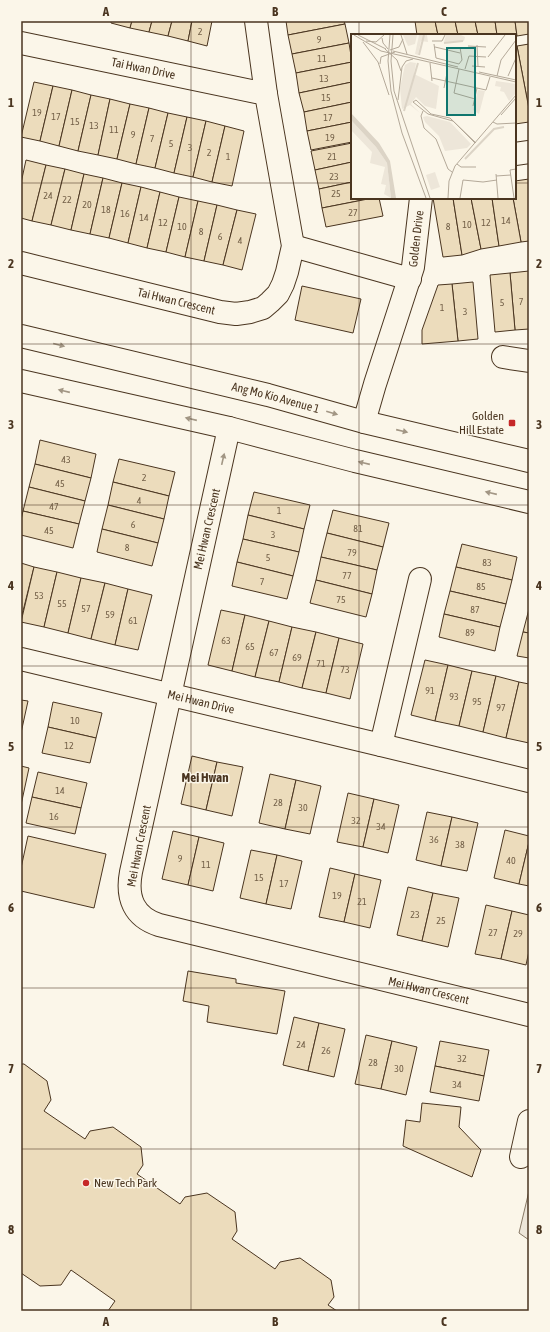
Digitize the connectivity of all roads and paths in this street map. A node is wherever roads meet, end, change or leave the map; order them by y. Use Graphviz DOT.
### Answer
graph roads {
  1 [pos="256,21"];
  2 [pos="21,43"];
  3 [pos="266,94"];
  4 [pos="529,152"];
  5 [pos="516,154"];
  6 [pos="421,199"];
  7 [pos="292,246"];
  8 [pos="21,262"];
  9 [pos="410,279"];
  10 [pos="21,336"];
  11 [pos="503,357"];
  12 [pos="529,361"];
  13 [pos="21,381"];
  14 [pos="364,422"];
  15 [pos="229,428"];
  16 [pos="529,461"];
  17 [pos="529,502"];
  18 [pos="420,579"];
  19 [pos="21,659"];
  20 [pos="171,695"];
  21 [pos="381,744"];
  22 [pos="529,782"];
  23 [pos="529,1015"];
  24 [pos="529,1122"];
  25 [pos="521,1156"];
  1 -- 3 [label="street, Tai Hwan Crescent"];
  2 -- 3 [label="street, Tai Hwan Drive"];
  3 -- 7 [label="street, Tai Hwan Crescent"];
  4 -- 5 [label="street"];
  6 -- 9 [label="street, Golden Drive"];
  7 -- 8 [label="street, Tai Hwan Crescent"];
  7 -- 9 [label="street"];
  9 -- 14 [label="street"];
  10 -- 14 [label="street, Ang Mo Kio Avenue 1, one-way"];
  11 -- 12 [label="street"];
  15 -- 13 [label="street, one-way"];
  14 -- 16 [label="street, Ang Mo Kio Avenue 1, one-way"];
  17 -- 15 [label="street, one-way"];
  20 -- 15 [label="street, Mei Hwan Crescent, one-way"];
  18 -- 21 [label="street"];
  19 -- 20 [label="street, Mei Hwan Drive"];
  20 -- 21 [label="street, Mei Hwan Drive"];
  20 -- 23 [label="street, Mei Hwan Crescent"];
  21 -- 22 [label="street, Mei Hwan Drive"];
  24 -- 25 [label="street"];
}
